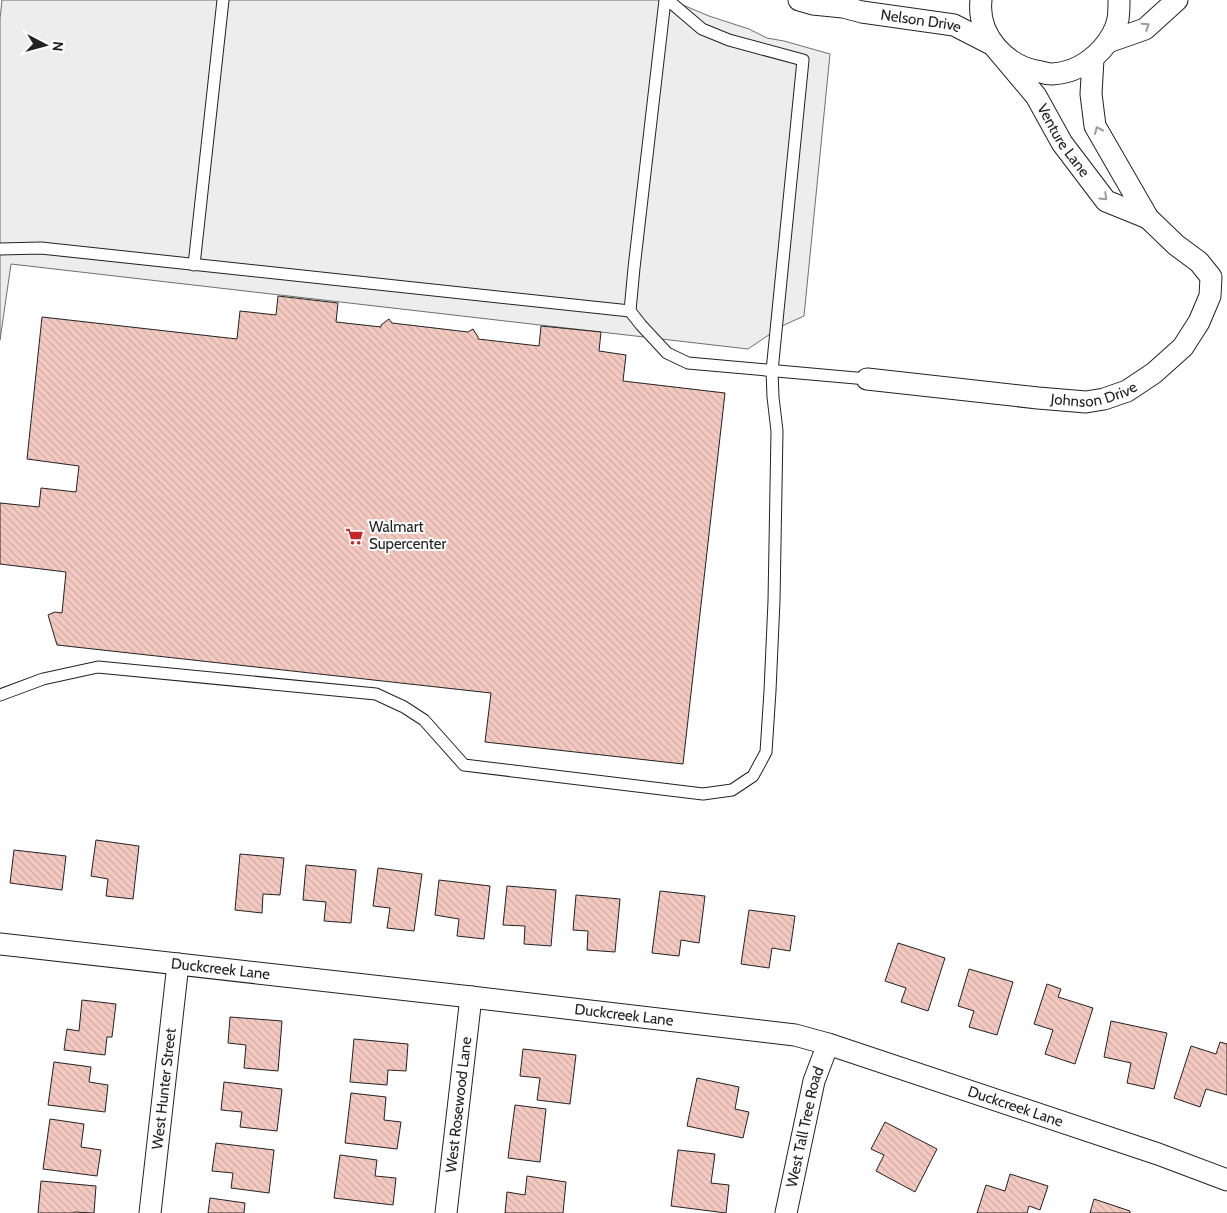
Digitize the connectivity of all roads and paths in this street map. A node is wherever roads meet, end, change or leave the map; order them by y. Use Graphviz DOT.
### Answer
graph roads {
  1 [pos="223,0"];
  2 [pos="667,0"];
  3 [pos="799,0"];
  4 [pos="981,0"];
  5 [pos="1119,0"];
  6 [pos="1178,0"];
  7 [pos="853,4"];
  8 [pos="1108,42"];
  9 [pos="994,45"];
  10 [pos="1093,59"];
  11 [pos="1148,218"];
  12 [pos="1176,245"];
  13 [pos="0,249"];
  14 [pos="194,265"];
  15 [pos="630,311"];
  16 [pos="772,370"];
  17 [pos="866,379"];
  18 [pos="0,695"];
  19 [pos="0,944"];
  20 [pos="178,964"];
  21 [pos="471,996"];
  22 [pos="828,1044"];
  23 [pos="1227,1180"];
  24 [pos="150,1213"];
  25 [pos="446,1213"];
  26 [pos="786,1213"];
  1 -- 14 [label="lane"];
  2 -- 15 [label="lane"];
  2 -- 16 [label="lane"];
  3 -- 7 [label="street, Nelson Drive"];
  4 -- 9 [label="street"];
  5 -- 8 [label="street"];
  8 -- 6 [label="street, one-way"];
  7 -- 9 [label="street, Nelson Drive"];
  8 -- 10 [label="street"];
  9 -- 10 [label="street"];
  9 -- 11 [label="street, Venture Lane, one-way"];
  11 -- 10 [label="street, Venture Lane, one-way"];
  11 -- 12 [label="street, Venture Lane"];
  12 -- 17 [label="street, Johnson Drive"];
  13 -- 14 [label="lane"];
  14 -- 15 [label="lane"];
  15 -- 16 [label="lane"];
  16 -- 17 [label="lane"];
  16 -- 18 [label="lane"];
  19 -- 20 [label="street, Duckcreek Lane"];
  20 -- 21 [label="street, Duckcreek Lane"];
  20 -- 24 [label="street, West Hunter Street"];
  21 -- 22 [label="street, Duckcreek Lane"];
  21 -- 25 [label="street, West Rosewood Lane"];
  22 -- 23 [label="street, Duckcreek Lane"];
  22 -- 26 [label="street, West Tall Tree Road"];
}
